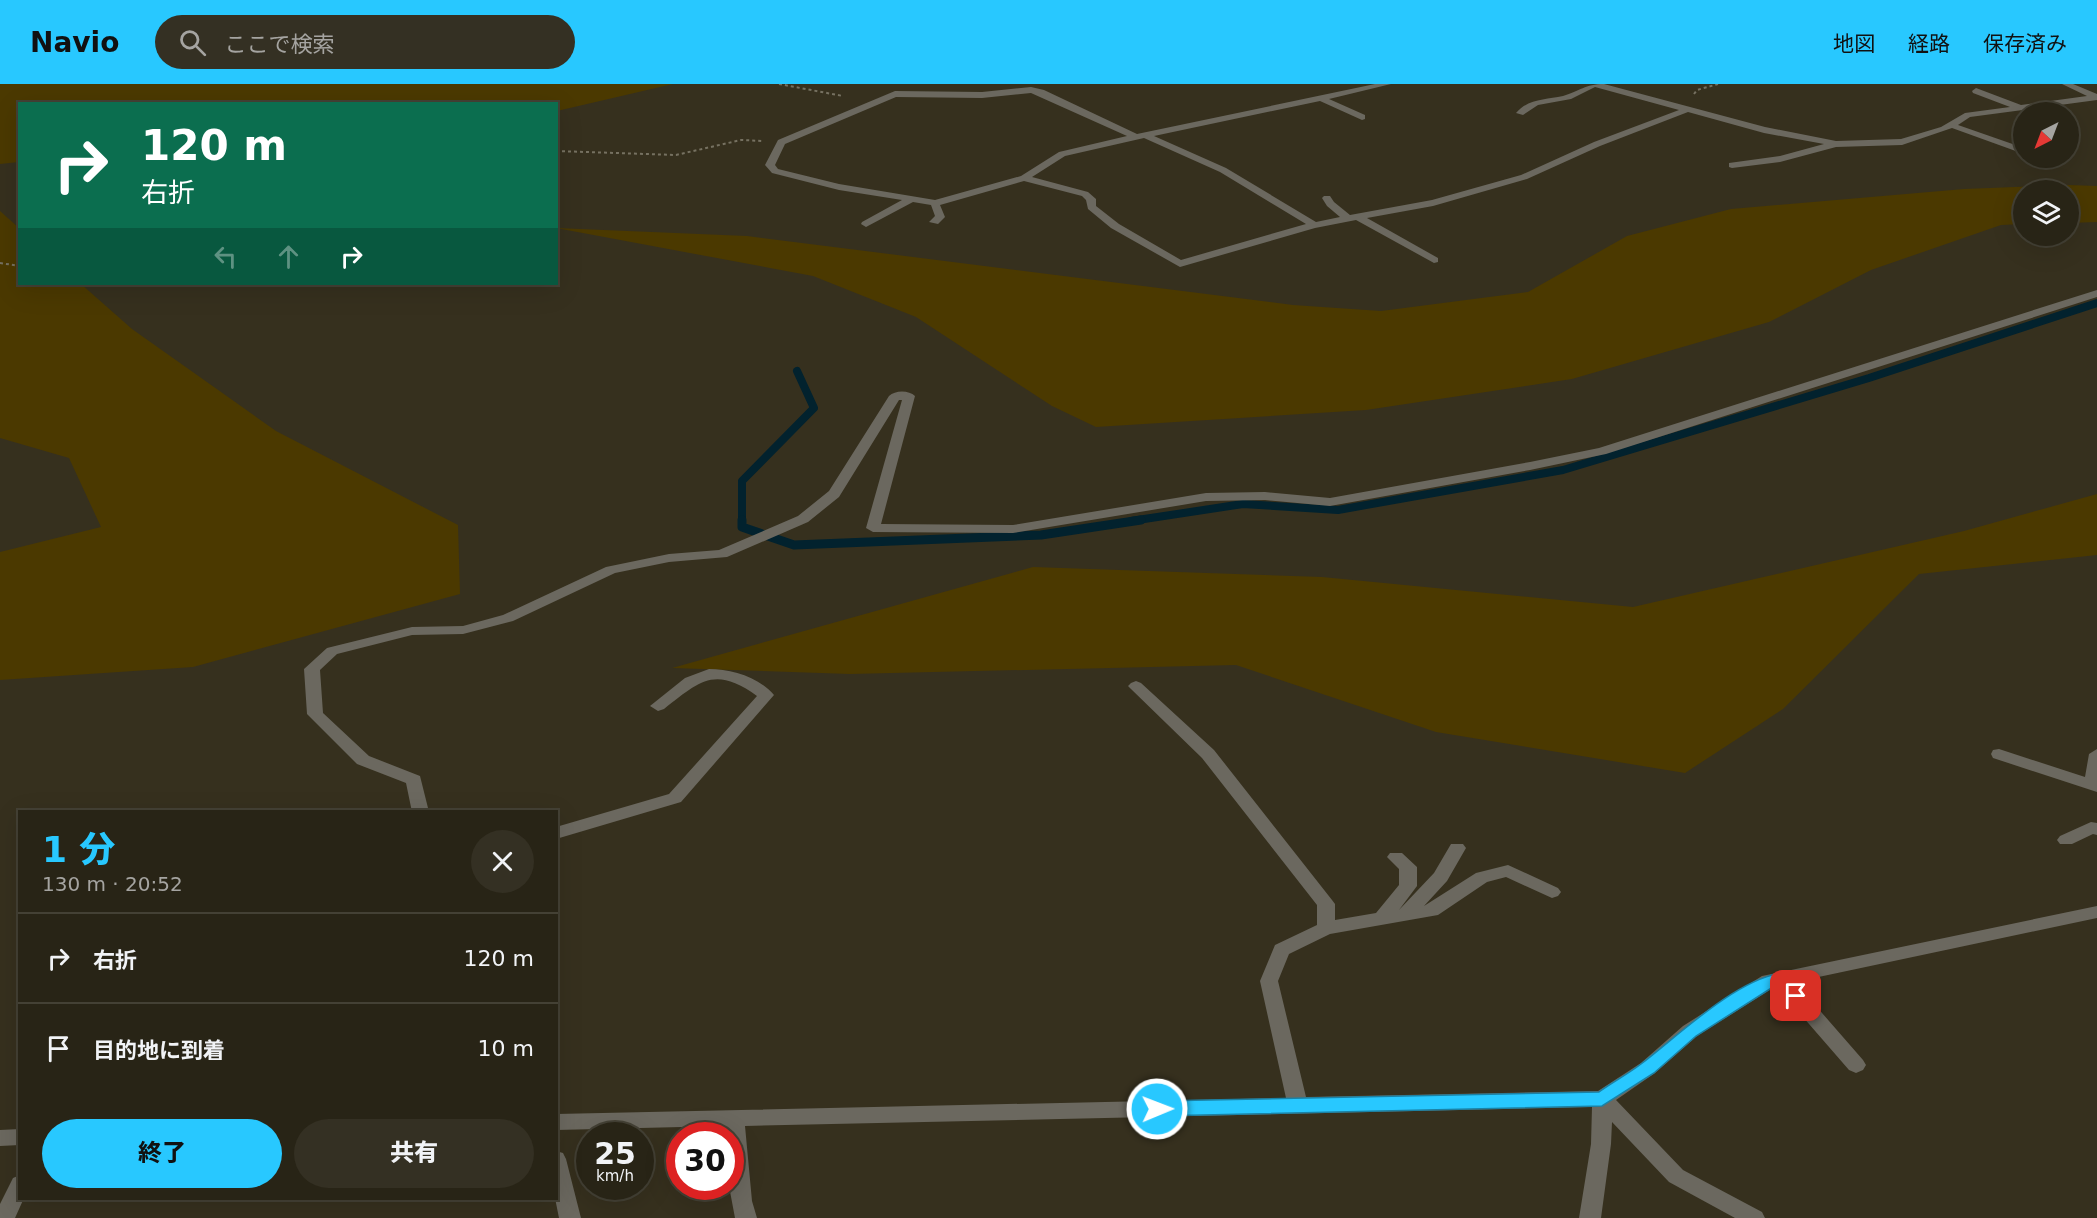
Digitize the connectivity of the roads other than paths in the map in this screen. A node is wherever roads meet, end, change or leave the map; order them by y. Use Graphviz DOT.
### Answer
graph roads {
  1 [pos="1388,84"];
  2 [pos="1594,84"];
  3 [pos="2066,84"];
  4 [pos="1976,90"];
  5 [pos="1321,98"];
  6 [pos="2063,102"];
  7 [pos="2013,104"];
  8 [pos="1688,109"];
  9 [pos="2013,109"];
  10 [pos="1520,113"];
  11 [pos="1362,117"];
  12 [pos="1951,125"];
  13 [pos="1140,136"];
  14 [pos="1836,144"];
  15 [pos="2013,147"];
  16 [pos="1732,165"];
  17 [pos="1024,178"];
  18 [pos="1327,198"];
  19 [pos="912,199"];
  20 [pos="935,203"];
  21 [pos="1353,218"];
  22 [pos="934,222"];
  23 [pos="866,224"];
  24 [pos="1314,225"];
  25 [pos="1434,260"];
  26 [pos="2097,293"];
  27 [pos="1136,686"];
  28 [pos="658,706"];
  29 [pos="1999,754"];
  30 [pos="2097,754"];
  31 [pos="2095,786"];
  32 [pos="421,810"];
  33 [pos="2097,829"];
  34 [pos="558,832"];
  35 [pos="2066,840"];
  36 [pos="1457,848"];
  37 [pos="1396,858"];
  38 [pos="1552,892"];
  39 [pos="1405,915"];
  40 [pos="2094,916"];
  41 [pos="1382,919"];
  42 [pos="1326,928"];
  43 [pos="1780,979"];
  44 [pos="1856,1065"];
  45 [pos="1602,1099"];
  46 [pos="1298,1106"];
  47 [pos="734,1118"];
  48 [pos="558,1122"];
  49 [pos="18,1137"];
  50 [pos="0,1138"];
  51 [pos="558,1167"];
  52 [pos="18,1188"];
  53 [pos="4,1218"];
  54 [pos="570,1218"];
  55 [pos="746,1218"];
  56 [pos="1590,1218"];
  57 [pos="1754,1218"];
  1 -- 5 [label="street"];
  2 -- 8 [label="street"];
  2 -- 10 [label="street"];
  3 -- 6 [label="street"];
  4 -- 7 [label="street"];
  5 -- 11 [label="street"];
  5 -- 13 [label="street"];
  8 -- 14 [label="street"];
  8 -- 21 [label="street"];
  9 -- 12 [label="street"];
  12 -- 14 [label="street"];
  12 -- 15 [label="street"];
  13 -- 17 [label="street"];
  13 -- 19 [label="street"];
  13 -- 24 [label="street"];
  14 -- 16 [label="street"];
  17 -- 20 [label="street"];
  17 -- 24 [label="street"];
  18 -- 21 [label="street"];
  19 -- 20 [label="street"];
  19 -- 23 [label="street"];
  20 -- 22 [label="street"];
  21 -- 24 [label="street"];
  21 -- 25 [label="street"];
  26 -- 32 [label="street"];
  27 -- 42 [label="street"];
  28 -- 34 [label="street"];
  29 -- 31 [label="street"];
  30 -- 31 [label="street"];
  33 -- 35 [label="street"];
  36 -- 39 [label="street"];
  37 -- 41 [label="street"];
  38 -- 39 [label="street"];
  39 -- 41 [label="street"];
  40 -- 43 [label="street"];
  41 -- 42 [label="street"];
  42 -- 46 [label="street"];
  43 -- 44 [label="street"];
  43 -- 45 [label="street"];
  45 -- 46 [label="street"];
  45 -- 56 [label="street"];
  45 -- 57 [label="street"];
  46 -- 47 [label="street"];
  47 -- 48 [label="street"];
  47 -- 55 [label="street"];
  49 -- 50 [label="street"];
  51 -- 54 [label="street"];
  52 -- 53 [label="street"];
}
